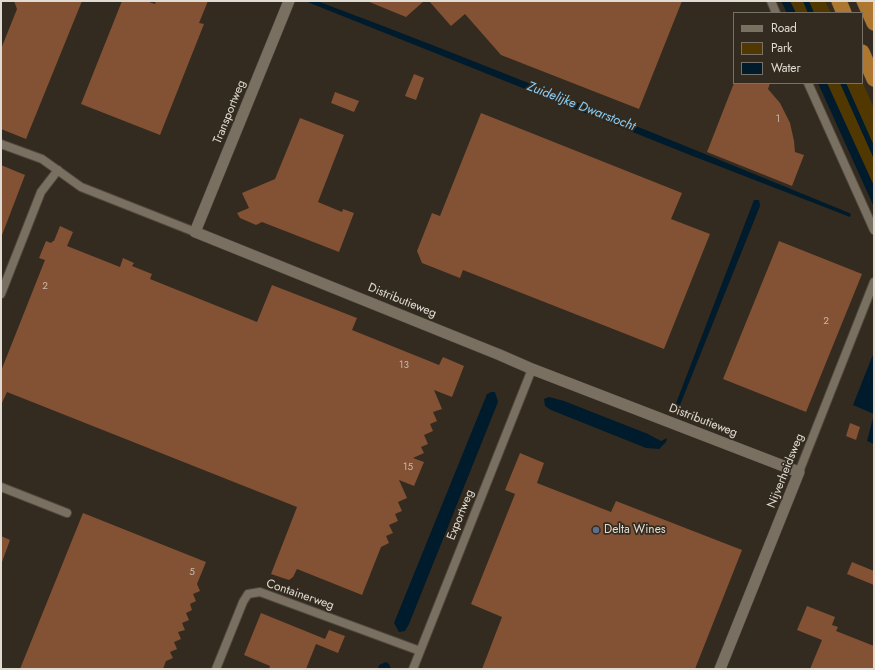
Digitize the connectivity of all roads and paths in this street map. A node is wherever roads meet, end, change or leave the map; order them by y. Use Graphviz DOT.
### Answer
graph roads {
  1 [pos="289,1"];
  2 [pos="771,1"];
  3 [pos="839,1"];
  4 [pos="864,1"];
  5 [pos="776,12"];
  6 [pos="844,12"];
  7 [pos="874,23"];
  8 [pos="863,54"];
  9 [pos="874,79"];
  10 [pos="808,84"];
  11 [pos="1,144"];
  12 [pos="58,170"];
  13 [pos="874,230"];
  14 [pos="195,232"];
  15 [pos="874,282"];
  16 [pos="1,294"];
  17 [pos="532,369"];
  18 [pos="799,472"];
  19 [pos="1,487"];
  20 [pos="67,513"];
  21 [pos="420,651"];
  22 [pos="216,669"];
  23 [pos="413,669"];
  24 [pos="720,669"];
  1 -- 14 [label="street, Transportweg"];
  2 -- 5 [label="street"];
  3 -- 6 [label="highway"];
  4 -- 7 [label="highway"];
  8 -- 9 [label="highway"];
  10 -- 13 [label="street"];
  11 -- 12 [label="street, Distributieweg"];
  12 -- 14 [label="street, Distributieweg"];
  12 -- 16 [label="street"];
  14 -- 17 [label="street, Distributieweg"];
  15 -- 18 [label="street, Nijverheidsweg"];
  17 -- 18 [label="street, Distributieweg"];
  17 -- 21 [label="street, Exportweg"];
  18 -- 24 [label="street, Nijverheidsweg"];
  19 -- 20 [label="street"];
  21 -- 22 [label="street, Containerweg"];
  21 -- 23 [label="street, Exportweg"];
}
